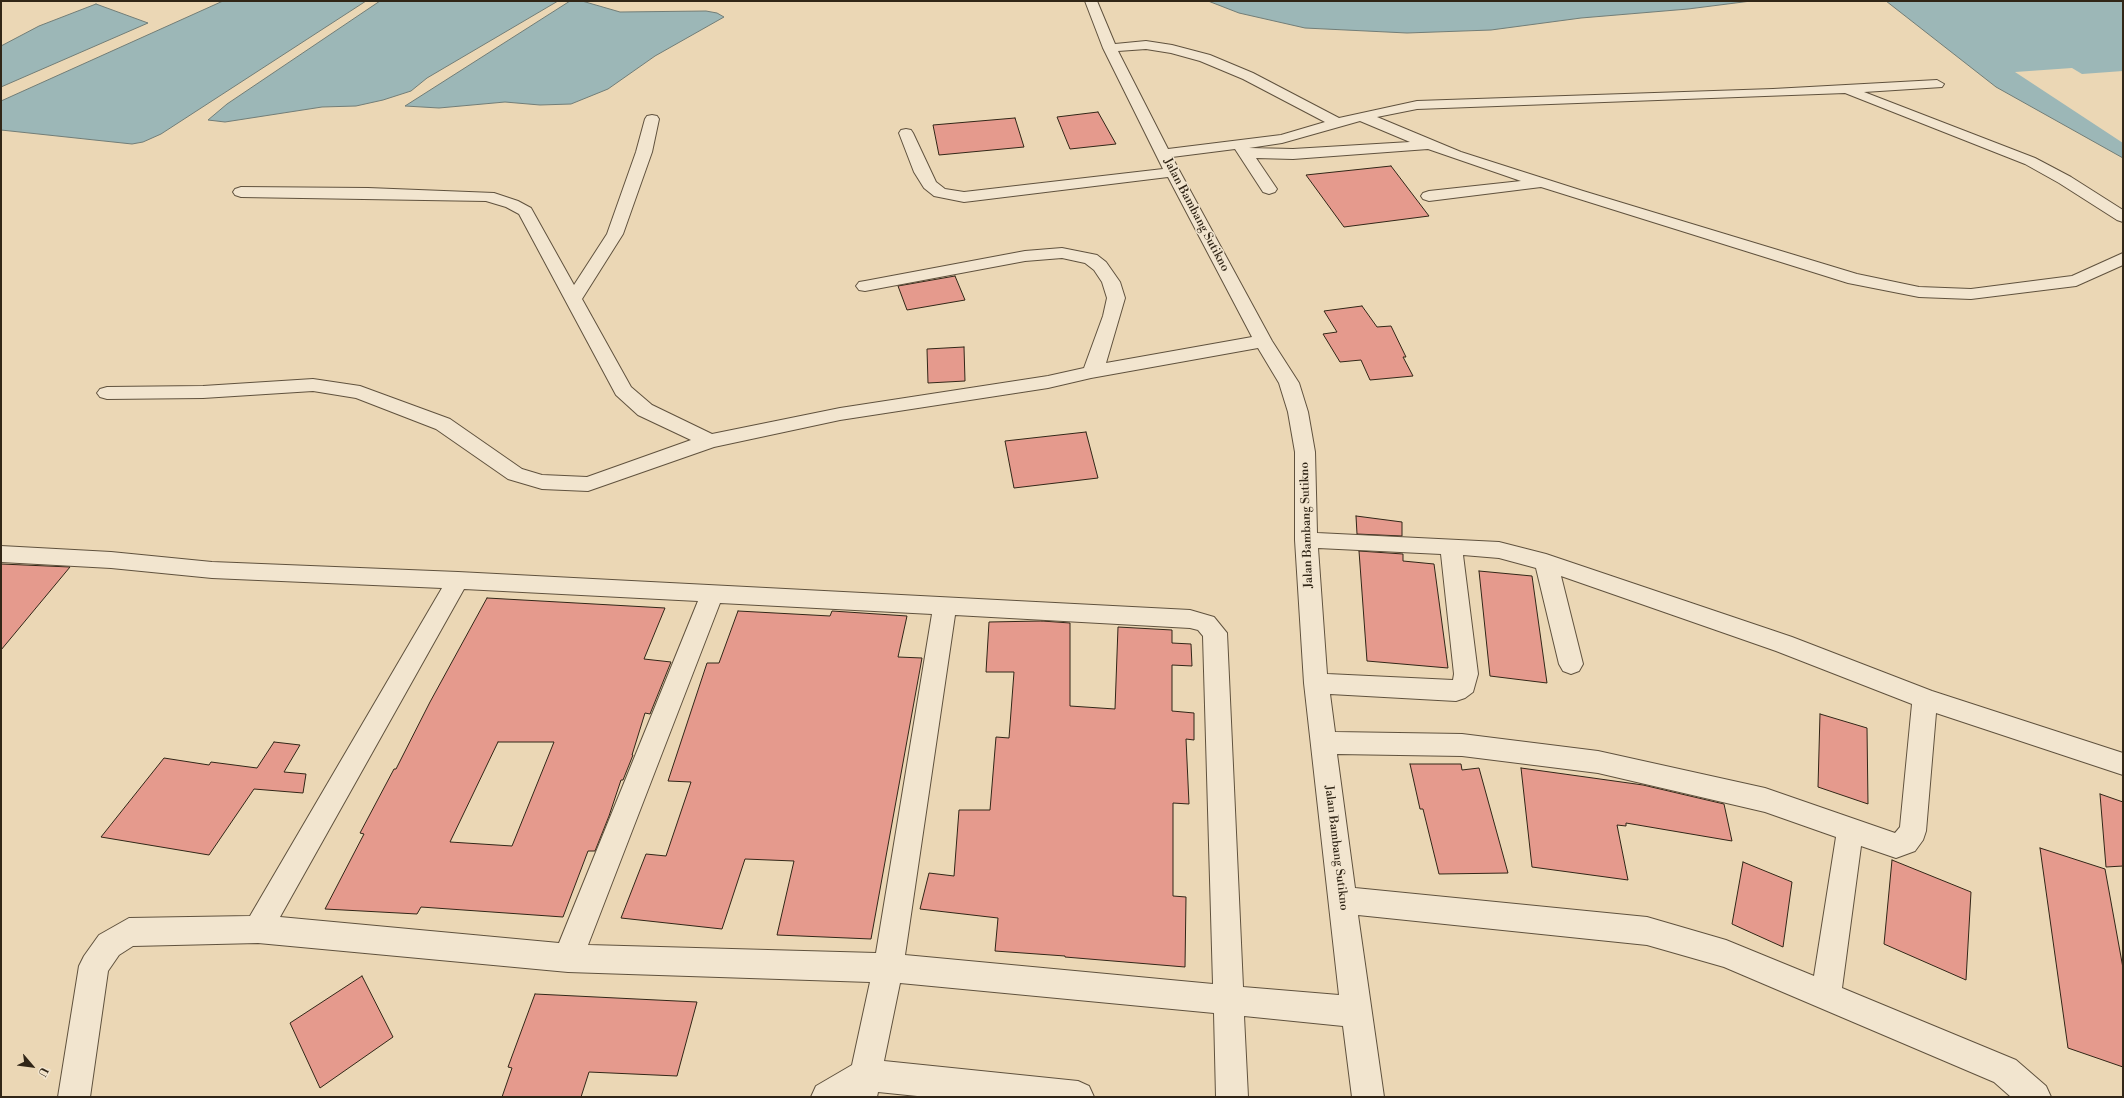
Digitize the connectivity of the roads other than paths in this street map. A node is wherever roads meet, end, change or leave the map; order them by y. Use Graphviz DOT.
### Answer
graph roads {
  1 [pos="1091,1"];
  2 [pos="1110,48"];
  3 [pos="1937,84"];
  4 [pos="1844,90"];
  5 [pos="1361,116"];
  6 [pos="652,119"];
  7 [pos="1338,123"];
  8 [pos="906,133"];
  9 [pos="1430,144"];
  10 [pos="1242,149"];
  11 [pos="1169,163"];
  12 [pos="1543,183"];
  13 [pos="1270,189"];
  14 [pos="241,192"];
  15 [pos="1429,196"];
  16 [pos="2123,217"];
  17 [pos="2123,258"];
  18 [pos="865,286"];
  19 [pos="574,298"];
  20 [pos="1263,340"];
  21 [pos="1091,372"];
  22 [pos="107,394"];
  23 [pos="710,441"];
  24 [pos="1306,540"];
  25 [pos="1451,546"];
  26 [pos="1,554"];
  27 [pos="1546,562"];
  28 [pos="458,580"];
  29 [pos="712,595"];
  30 [pos="945,606"];
  31 [pos="1571,664"];
  32 [pos="1316,683"];
  33 [pos="1925,699"];
  34 [pos="1323,743"];
  35 [pos="2123,764"];
  36 [pos="1850,830"];
  37 [pos="1343,900"];
  38 [pos="258,929"];
  39 [pos="568,958"];
  40 [pos="888,968"];
  41 [pos="1826,996"];
  42 [pos="1230,1000"];
  43 [pos="1356,1012"];
  44 [pos="863,1086"];
  45 [pos="74,1097"];
  46 [pos="828,1097"];
  47 [pos="1078,1097"];
  48 [pos="1232,1097"];
  49 [pos="1368,1097"];
  50 [pos="2035,1097"];
  1 -- 2 [label="street, Jalan Bambang Sutikno"];
  2 -- 7 [label="street"];
  2 -- 11 [label="street, Jalan Bambang Sutikno"];
  3 -- 4 [label="street"];
  4 -- 5 [label="street"];
  4 -- 16 [label="street"];
  5 -- 7 [label="street"];
  5 -- 9 [label="street"];
  6 -- 19 [label="street"];
  7 -- 10 [label="street"];
  8 -- 11 [label="street"];
  9 -- 10 [label="street"];
  9 -- 12 [label="street"];
  10 -- 11 [label="street"];
  10 -- 13 [label="street"];
  11 -- 20 [label="street, Jalan Bambang Sutikno"];
  12 -- 15 [label="street"];
  12 -- 17 [label="street"];
  14 -- 19 [label="street"];
  18 -- 21 [label="street"];
  19 -- 23 [label="street"];
  20 -- 21 [label="street"];
  20 -- 24 [label="street, Jalan Bambang Sutikno"];
  21 -- 23 [label="street"];
  22 -- 23 [label="street"];
  24 -- 25 [label="street"];
  24 -- 32 [label="street, Jalan Bambang Sutikno"];
  25 -- 27 [label="street"];
  25 -- 32 [label="street"];
  26 -- 28 [label="street"];
  27 -- 31 [label="street"];
  27 -- 33 [label="street"];
  28 -- 29 [label="street"];
  28 -- 38 [label="street"];
  29 -- 30 [label="street"];
  29 -- 39 [label="street"];
  30 -- 40 [label="street"];
  30 -- 42 [label="street"];
  32 -- 34 [label="street, Jalan Bambang Sutikno"];
  33 -- 35 [label="street"];
  33 -- 36 [label="street"];
  34 -- 36 [label="street"];
  34 -- 37 [label="street, Jalan Bambang Sutikno"];
  36 -- 41 [label="street"];
  37 -- 41 [label="street"];
  37 -- 43 [label="street, Jalan Bambang Sutikno"];
  38 -- 39 [label="street"];
  38 -- 45 [label="street"];
  39 -- 40 [label="street"];
  40 -- 42 [label="street"];
  40 -- 44 [label="street"];
  41 -- 50 [label="street"];
  42 -- 43 [label="street"];
  42 -- 48 [label="street"];
  43 -- 49 [label="street, Jalan Bambang Sutikno"];
  44 -- 46 [label="street"];
  44 -- 47 [label="street"];
}
